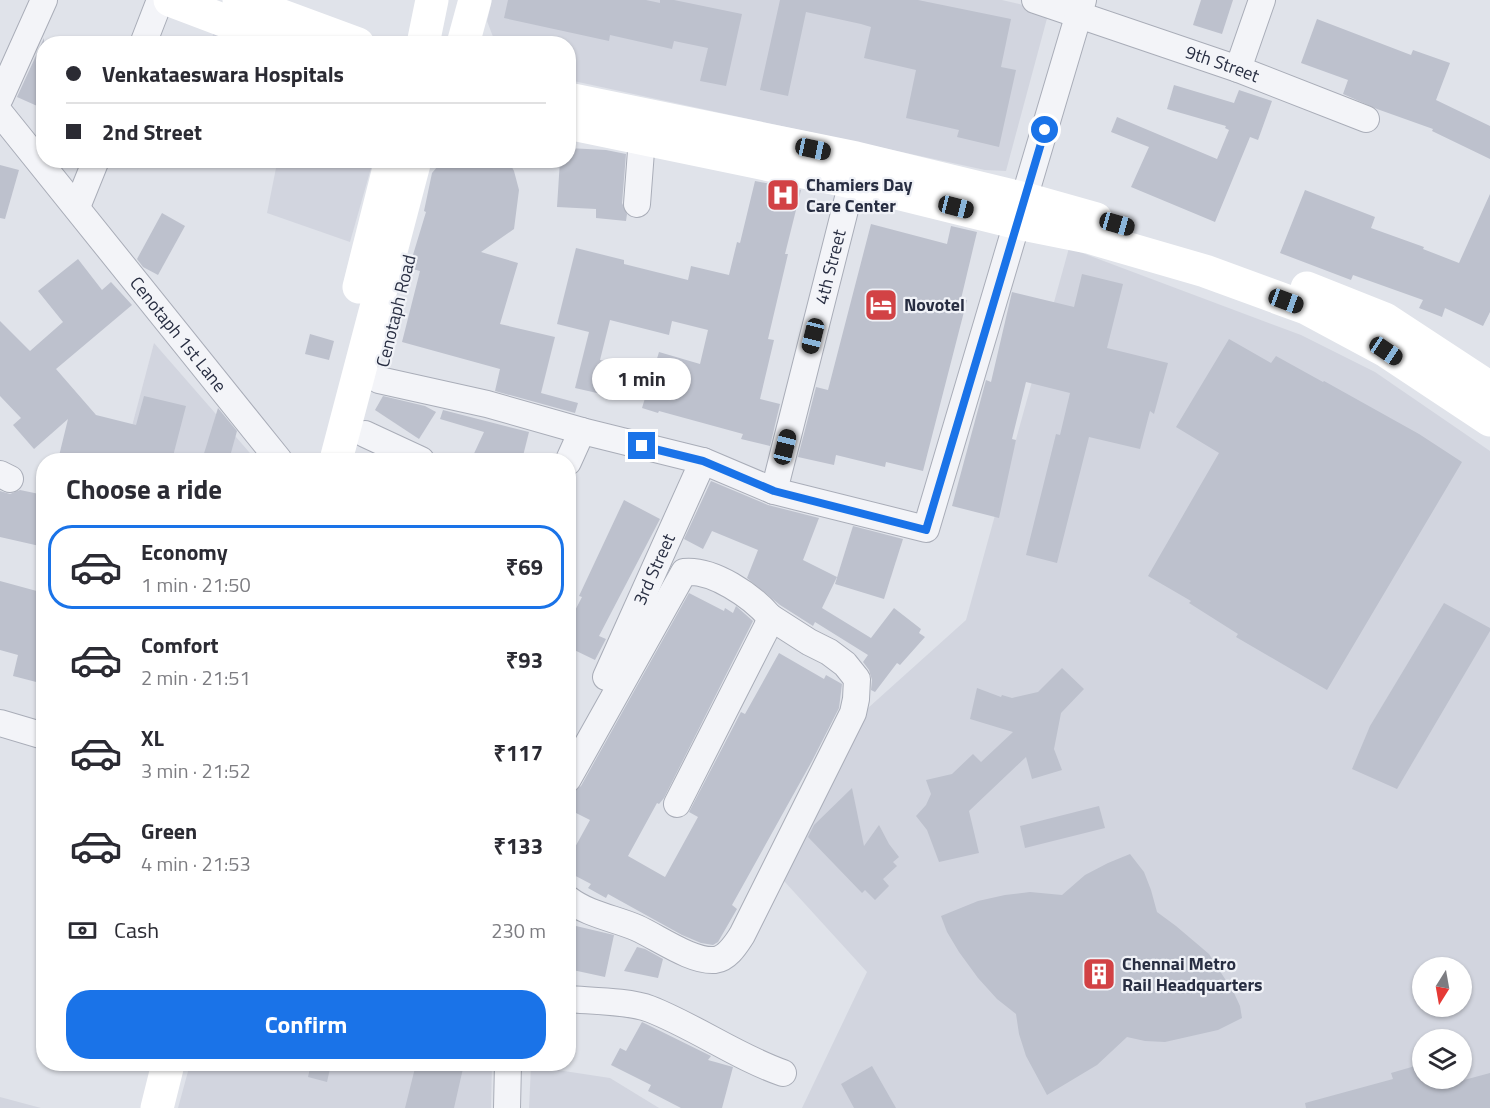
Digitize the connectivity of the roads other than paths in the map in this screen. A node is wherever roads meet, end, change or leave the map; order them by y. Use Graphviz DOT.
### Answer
graph roads {
  1 [pos="44,0"];
  2 [pos="160,0"];
  3 [pos="170,0"];
  4 [pos="239,0"];
  5 [pos="432,0"];
  6 [pos="454,0"];
  7 [pos="475,0"];
  8 [pos="1035,0"];
  9 [pos="1262,0"];
  10 [pos="1080,7"];
  11 [pos="145,36"];
  12 [pos="265,36"];
  13 [pos="336,36"];
  14 [pos="425,36"];
  15 [pos="446,36"];
  16 [pos="465,36"];
  17 [pos="1238,69"];
  18 [pos="576,101"];
  19 [pos="0,111"];
  20 [pos="1366,119"];
  21 [pos="576,125"];
  22 [pos="642,138"];
  23 [pos="36,156"];
  24 [pos="46,168"];
  25 [pos="93,168"];
  26 [pos="389,168"];
  27 [pos="412,168"];
  28 [pos="431,168"];
  29 [pos="852,182"];
  30 [pos="637,204"];
  31 [pos="77,207"];
  32 [pos="1022,211"];
  33 [pos="380,380"];
  34 [pos="1490,388"];
  35 [pos="1490,420"];
  36 [pos="582,431"];
  37 [pos="361,447"];
  38 [pos="273,453"];
  39 [pos="319,453"];
  40 [pos="338,453"];
  41 [pos="389,453"];
  42 [pos="572,453"];
  43 [pos="703,461"];
  44 [pos="774,491"];
  45 [pos="770,616"];
  46 [pos="606,677"];
  47 [pos="0,723"];
  48 [pos="36,734"];
  49 [pos="576,765"];
  50 [pos="677,804"];
  51 [pos="576,905"];
  52 [pos="576,1000"];
  53 [pos="166,1071"];
  54 [pos="182,1071"];
  55 [pos="508,1071"];
  56 [pos="783,1073"];
  57 [pos="157,1108"];
  58 [pos="173,1108"];
  59 [pos="507,1108"];
  1 -- 19 [label="street"];
  2 -- 11 [label="street"];
  3 -- 12 [label="main road"];
  4 -- 13 [label="main road"];
  5 -- 14 [label="main road"];
  6 -- 15 [label="main road"];
  7 -- 16 [label="main road"];
  8 -- 10 [label="street, 9th Street"];
  9 -- 17 [label="street"];
  10 -- 17 [label="street, 9th Street"];
  10 -- 32 [label="street"];
  17 -- 20 [label="street, 9th Street"];
  18 -- 32 [label="main road"];
  19 -- 23 [label="street, Cenotaph 1st Lane"];
  21 -- 22 [label="main road"];
  22 -- 29 [label="main road"];
  22 -- 30 [label="street"];
  24 -- 31 [label="street, Cenotaph 1st Lane"];
  25 -- 31 [label="street"];
  26 -- 39 [label="main road"];
  27 -- 40 [label="main road"];
  28 -- 33 [label="main road, Cenotaph Road"];
  29 -- 32 [label="main road"];
  29 -- 44 [label="street, 4th Street"];
  31 -- 38 [label="street, Cenotaph 1st Lane"];
  32 -- 34 [label="main road"];
  32 -- 35 [label="main road"];
  32 -- 44 [label="street"];
  33 -- 36 [label="street"];
  33 -- 37 [label="main road, Cenotaph Road"];
  36 -- 42 [label="street"];
  36 -- 43 [label="street"];
  37 -- 41 [label="street"];
  43 -- 44 [label="street"];
  43 -- 46 [label="street, 3rd Street"];
  45 -- 49 [label="street"];
  45 -- 50 [label="street"];
  45 -- 51 [label="street"];
  47 -- 48 [label="street"];
  52 -- 56 [label="street"];
  53 -- 57 [label="main road"];
  54 -- 58 [label="main road"];
  55 -- 59 [label="street"];
}
